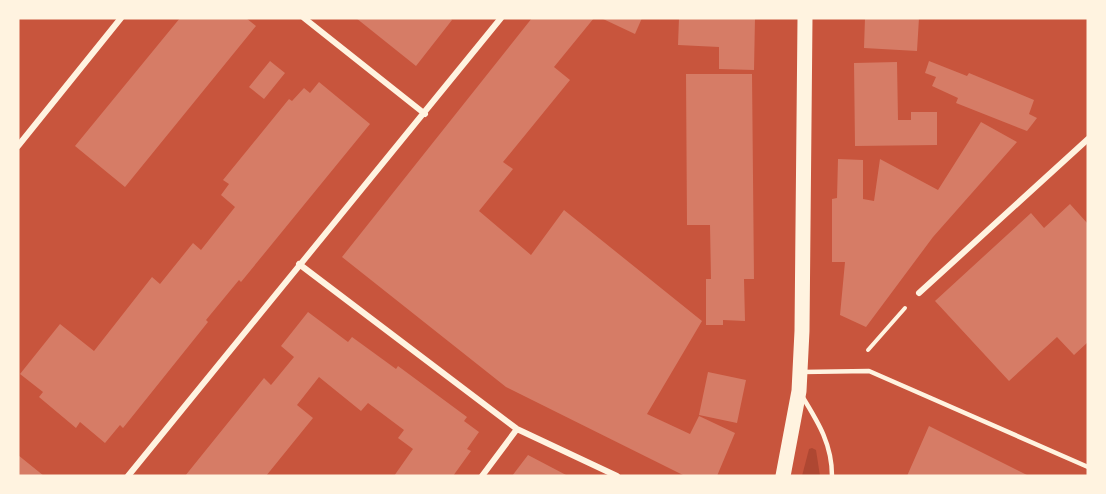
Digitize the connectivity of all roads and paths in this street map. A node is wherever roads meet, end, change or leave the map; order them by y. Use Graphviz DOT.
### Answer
graph roads {
  1 [pos="122,18"];
  2 [pos="304,18"];
  3 [pos="501,18"];
  4 [pos="805,18"];
  5 [pos="425,114"];
  6 [pos="1087,141"];
  7 [pos="18,146"];
  8 [pos="299,264"];
  9 [pos="918,293"];
  10 [pos="864,355"];
  11 [pos="800,372"];
  12 [pos="799,391"];
  13 [pos="518,429"];
  14 [pos="1088,467"];
  15 [pos="128,476"];
  16 [pos="482,476"];
  17 [pos="617,476"];
  18 [pos="783,476"];
  19 [pos="832,476"];
  1 -- 7 [label="street"];
  2 -- 5 [label="street"];
  3 -- 5 [label="street"];
  4 -- 11 [label="main road"];
  5 -- 8 [label="street"];
  6 -- 9 [label="street"];
  8 -- 13 [label="street"];
  8 -- 15 [label="street"];
  9 -- 10 [label="path"];
  11 -- 12 [label="main road"];
  11 -- 14 [label="lane"];
  12 -- 18 [label="main road"];
  12 -- 19 [label="lane"];
  13 -- 16 [label="street"];
  13 -- 17 [label="street"];
}
